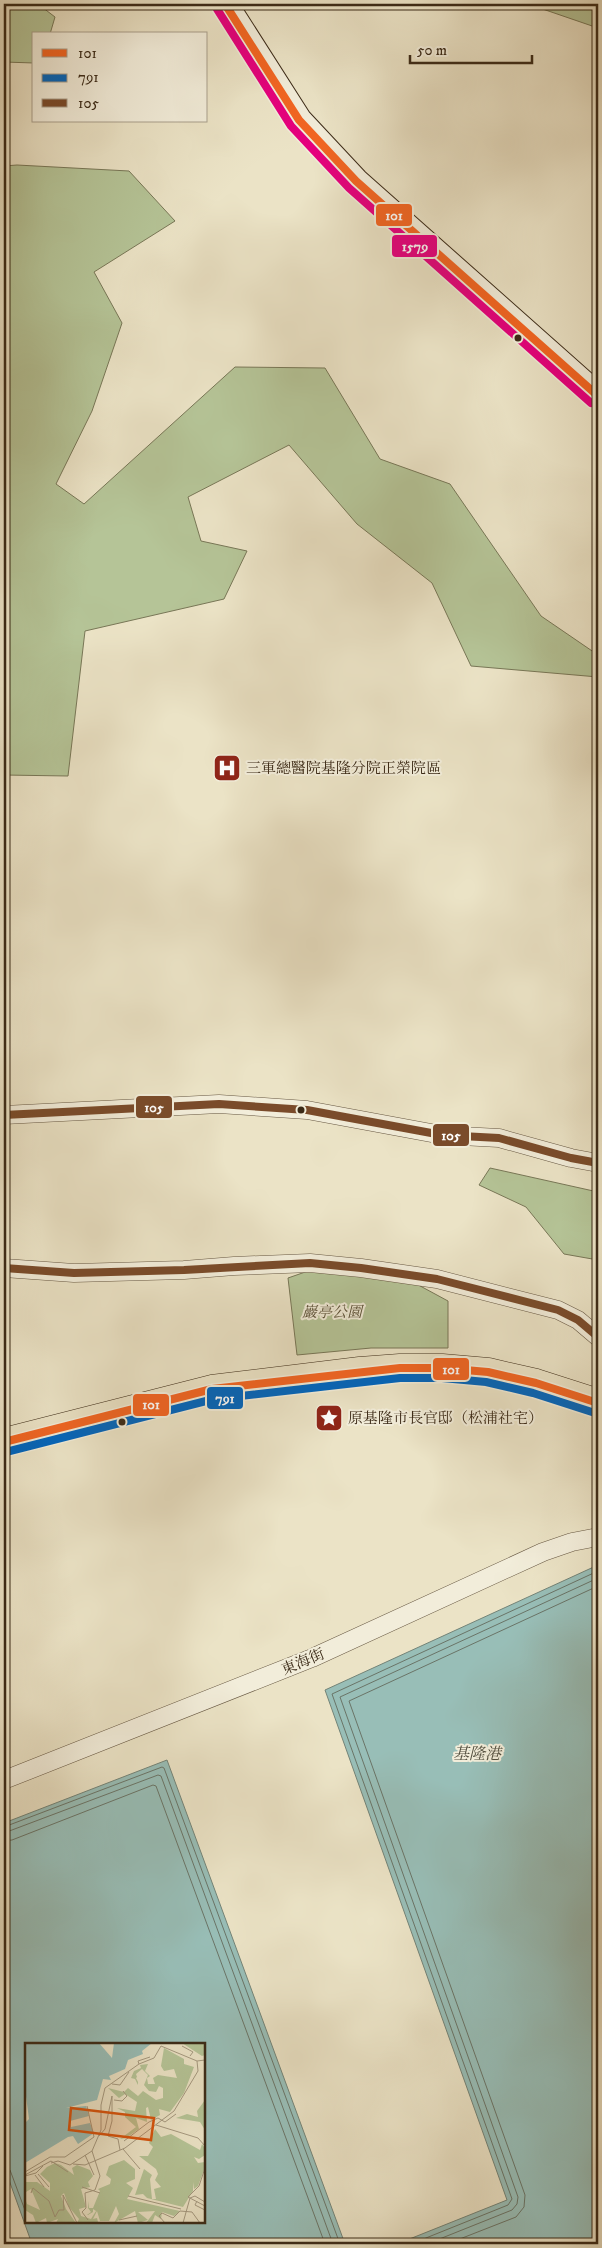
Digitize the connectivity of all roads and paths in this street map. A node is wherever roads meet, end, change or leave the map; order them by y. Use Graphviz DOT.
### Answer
graph roads {
  1 [pos="225,4"];
  2 [pos="598,396"];
  3 [pos="4,1115"];
  4 [pos="598,1163"];
  5 [pos="4,1268"];
  6 [pos="598,1337"];
  7 [pos="598,1403"];
  8 [pos="4,1442"];
  9 [pos="598,1538"];
  10 [pos="4,1780"];
  1 -- 2 [label="street"];
  3 -- 4 [label="street"];
  5 -- 6 [label="street"];
  7 -- 8 [label="main road"];
  9 -- 10 [label="street, 東海街"];
}
